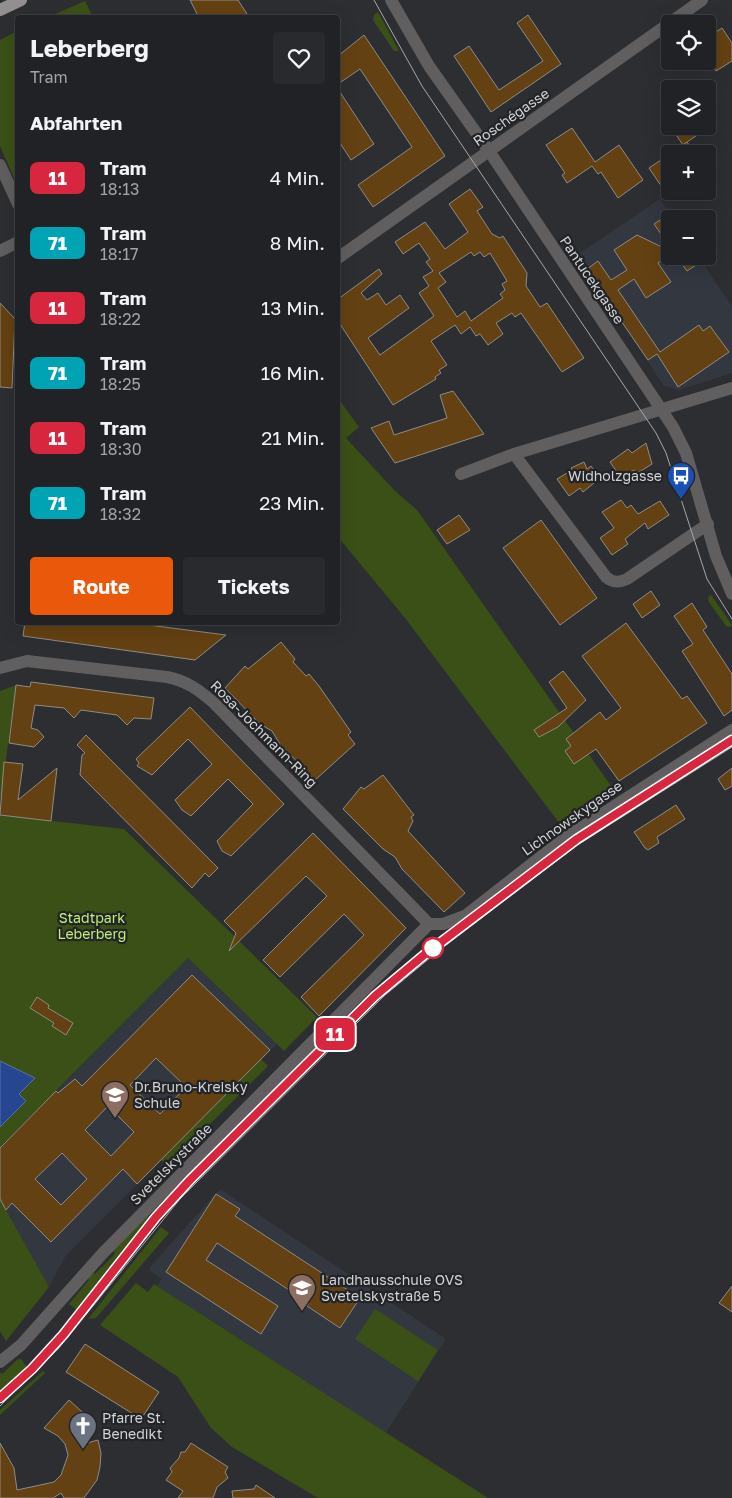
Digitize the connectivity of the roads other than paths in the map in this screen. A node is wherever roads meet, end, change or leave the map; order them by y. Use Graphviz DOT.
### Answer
graph roads {
  1 [pos="21,0"];
  2 [pos="391,0"];
  3 [pos="702,0"];
  4 [pos="0,10"];
  5 [pos="489,151"];
  6 [pos="0,165"];
  7 [pos="15,198"];
  8 [pos="15,244"];
  9 [pos="0,251"];
  10 [pos="340,257"];
  11 [pos="732,388"];
  12 [pos="662,409"];
  13 [pos="514,454"];
  14 [pos="461,474"];
  15 [pos="708,524"];
  16 [pos="732,594"];
  17 [pos="0,668"];
  18 [pos="732,730"];
  19 [pos="429,924"];
  20 [pos="0,1362"];
  1 -- 4 [label="main road"];
  2 -- 5 [label="street, Pantucekgasse"];
  3 -- 5 [label="street, Roschégasse"];
  5 -- 10 [label="street, Roschégasse"];
  5 -- 12 [label="street, Pantucekgasse"];
  6 -- 7 [label="street"];
  8 -- 9 [label="street"];
  11 -- 12 [label="street"];
  12 -- 13 [label="street"];
  12 -- 15 [label="street, Pantucekgasse"];
  13 -- 14 [label="street"];
  13 -- 15 [label="street"];
  15 -- 16 [label="street, Pantucekgasse"];
  17 -- 19 [label="street, Rosa-Jochmann-Ring"];
  18 -- 19 [label="street, Lichnowskygasse"];
  19 -- 20 [label="street, Svetelskystraße"];
}
